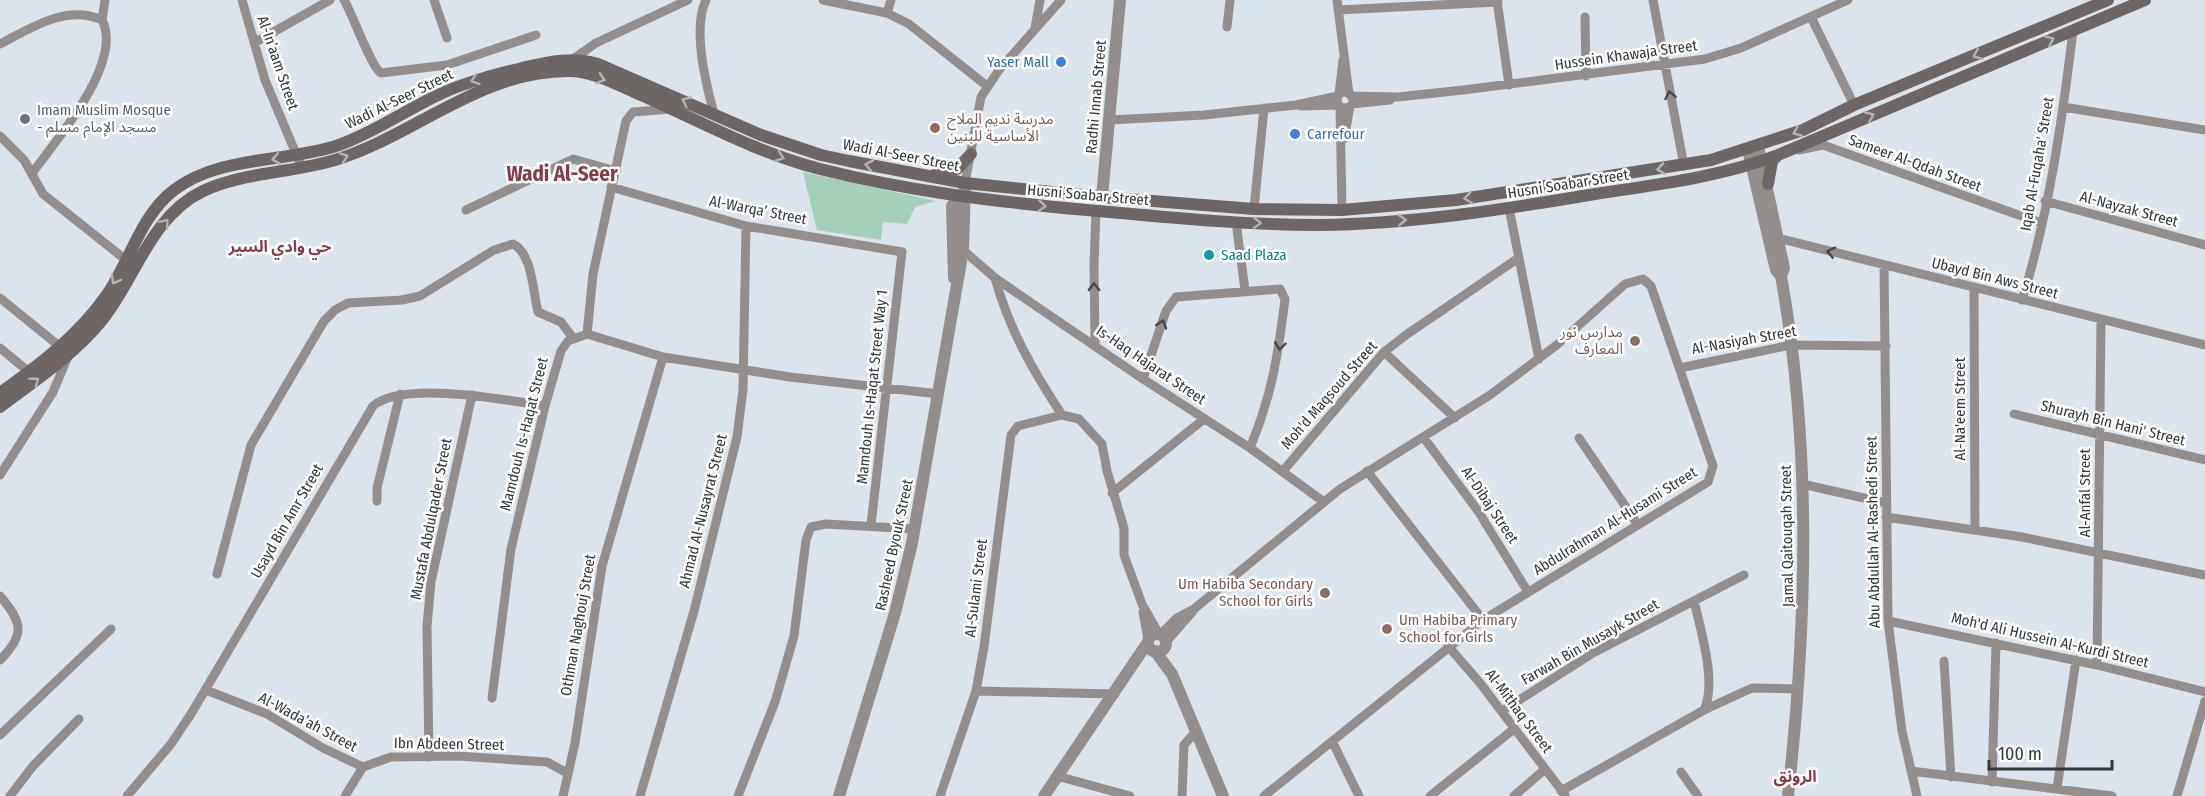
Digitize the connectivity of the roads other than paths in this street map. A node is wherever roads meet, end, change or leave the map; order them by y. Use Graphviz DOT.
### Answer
graph roads {
  1 [pos="105,0"];
  2 [pos="242,0"];
  3 [pos="330,0"];
  4 [pos="344,0"];
  5 [pos="434,0"];
  6 [pos="688,0"];
  7 [pos="706,0"];
  8 [pos="827,0"];
  9 [pos="891,0"];
  10 [pos="1040,0"];
  11 [pos="1060,0"];
  12 [pos="1120,0"];
  13 [pos="1230,0"];
  14 [pos="1653,0"];
  15 [pos="1848,0"];
  16 [pos="2108,0"];
  17 [pos="2145,0"];
  18 [pos="1498,1"];
  19 [pos="2130,3"];
  20 [pos="1338,5"];
  21 [pos="887,14"];
  22 [pos="1586,17"];
  23 [pos="1811,17"];
  24 [pos="102,20"];
  25 [pos="1227,27"];
  26 [pos="1034,31"];
  27 [pos="2073,31"];
  28 [pos="536,35"];
  29 [pos="447,38"];
  30 [pos="0,44"];
  31 [pos="254,44"];
  32 [pos="573,65"];
  33 [pos="1664,66"];
  34 [pos="1586,76"];
  35 [pos="987,86"];
  36 [pos="1509,86"];
  37 [pos="1345,100"];
  38 [pos="1854,105"];
  39 [pos="2063,106"];
  40 [pos="1264,108"];
  41 [pos="673,109"];
  42 [pos="714,114"];
  43 [pos="1110,120"];
  44 [pos="2205,130"];
  45 [pos="0,136"];
  46 [pos="1753,148"];
  47 [pos="970,154"];
  48 [pos="1778,154"];
  49 [pos="297,155"];
  50 [pos="1757,162"];
  51 [pos="1684,166"];
  52 [pos="302,168"];
  53 [pos="615,171"];
  54 [pos="32,173"];
  55 [pos="927,176"];
  56 [pos="1768,184"];
  57 [pos="611,187"];
  58 [pos="964,189"];
  59 [pos="1102,197"];
  60 [pos="2045,201"];
  61 [pos="1197,205"];
  62 [pos="1509,208"];
  63 [pos="1254,209"];
  64 [pos="466,210"];
  65 [pos="1342,210"];
  66 [pos="1096,211"];
  67 [pos="1196,219"];
  68 [pos="1236,222"];
  69 [pos="2041,223"];
  70 [pos="746,226"];
  71 [pos="1778,238"];
  72 [pos="2205,245"];
  73 [pos="963,250"];
  74 [pos="902,252"];
  75 [pos="1517,259"];
  76 [pos="126,260"];
  77 [pos="1884,265"];
  78 [pos="1781,276"];
  79 [pos="995,278"];
  80 [pos="1974,288"];
  81 [pos="1245,290"];
  82 [pos="956,294"];
  83 [pos="0,298"];
  84 [pos="2022,300"];
  85 [pos="2101,321"];
  86 [pos="587,334"];
  87 [pos="573,338"];
  88 [pos="1095,345"];
  89 [pos="1791,345"];
  90 [pos="2205,345"];
  91 [pos="1886,346"];
  92 [pos="0,348"];
  93 [pos="65,350"];
  94 [pos="1384,352"];
  95 [pos="663,357"];
  96 [pos="1539,359"];
  97 [pos="1680,368"];
  98 [pos="743,370"];
  99 [pos="29,372"];
  100 [pos="1143,379"];
  101 [pos="887,387"];
  102 [pos="0,393"];
  103 [pos="400,394"];
  104 [pos="939,394"];
  105 [pos="472,395"];
  106 [pos="545,406"];
  107 [pos="0,407"];
  108 [pos="2014,414"];
  109 [pos="1062,415"];
  110 [pos="1455,418"];
  111 [pos="1204,419"];
  112 [pos="2100,435"];
  113 [pos="1424,438"];
  114 [pos="1579,438"];
  115 [pos="1250,448"];
  116 [pos="2205,460"];
  117 [pos="1283,471"];
  118 [pos="1367,471"];
  119 [pos="0,475"];
  120 [pos="1802,484"];
  121 [pos="1113,493"];
  122 [pos="377,501"];
  123 [pos="1324,502"];
  124 [pos="1886,503"];
  125 [pos="1886,517"];
  126 [pos="871,525"];
  127 [pos="1638,525"];
  128 [pos="915,529"];
  129 [pos="1975,529"];
  130 [pos="2100,552"];
  131 [pos="217,573"];
  132 [pos="1744,575"];
  133 [pos="2205,575"];
  134 [pos="1528,592"];
  135 [pos="0,596"];
  136 [pos="1695,601"];
  137 [pos="1483,620"];
  138 [pos="1888,621"];
  139 [pos="111,629"];
  140 [pos="1157,642"];
  141 [pos="1996,643"];
  142 [pos="1448,646"];
  143 [pos="0,660"];
  144 [pos="2076,660"];
  145 [pos="1944,661"];
  146 [pos="2097,665"];
  147 [pos="1798,689"];
  148 [pos="206,690"];
  149 [pos="976,691"];
  150 [pos="2205,692"];
  151 [pos="1114,694"];
  152 [pos="492,698"];
  153 [pos="2205,701"];
  154 [pos="1704,710"];
  155 [pos="1502,711"];
  156 [pos="79,719"];
  157 [pos="1514,729"];
  158 [pos="1197,730"];
  159 [pos="0,735"];
  160 [pos="1332,741"];
  161 [pos="429,757"];
  162 [pos="363,767"];
  163 [pos="1544,770"];
  164 [pos="1911,771"];
  165 [pos="567,772"];
  166 [pos="1681,772"];
  167 [pos="1057,776"];
  168 [pos="1951,777"];
  169 [pos="1992,782"];
  170 [pos="2057,788"];
  171 [pos="1563,794"];
  172 [pos="2180,795"];
  173 [pos="10,796"];
  174 [pos="128,796"];
  175 [pos="345,796"];
  176 [pos="563,796"];
  177 [pos="640,796"];
  178 [pos="738,796"];
  179 [pos="839,796"];
  180 [pos="940,796"];
  181 [pos="1044,796"];
  182 [pos="1130,796"];
  183 [pos="1182,796"];
  184 [pos="1223,796"];
  185 [pos="1264,796"];
  186 [pos="1359,796"];
  187 [pos="1430,796"];
  188 [pos="1514,796"];
  189 [pos="1698,796"];
  190 [pos="1788,796"];
  191 [pos="1917,796"];
  192 [pos="2112,796"];
  1 -- 24 [label="street"];
  2 -- 31 [label="street, Al-In’aam Street"];
  3 -- 31 [label="street"];
  4 -- 28 [label="street"];
  5 -- 29 [label="street"];
  6 -- 32 [label="street"];
  7 -- 42 [label="street"];
  8 -- 21 [label="street"];
  9 -- 21 [label="street"];
  10 -- 26 [label="street"];
  11 -- 26 [label="street"];
  12 -- 43 [label="street, Radhi Innab Street"];
  13 -- 25 [label="street"];
  14 -- 33 [label="street"];
  15 -- 23 [label="street, Hussein Khawaja Street"];
  16 -- 38 [label="main road, Husni Soabar Street, one-way"];
  17 -- 19 [label="main road, Husni Soabar Street"];
  18 -- 20 [label="street"];
  18 -- 36 [label="street"];
  19 -- 27 [label="main road, Husni Soabar Street"];
  20 -- 37 [label="street"];
  21 -- 35 [label="street"];
  22 -- 34 [label="street"];
  23 -- 33 [label="street, Hussein Khawaja Street"];
  23 -- 38 [label="street"];
  24 -- 30 [label="street"];
  24 -- 54 [label="street"];
  26 -- 35 [label="street"];
  27 -- 39 [label="street, Iqab Al-Fuqaha' Street"];
  48 -- 27 [label="main road, Husni Soabar Street, one-way"];
  31 -- 49 [label="street, Al-In’aam Street"];
  32 -- 41 [label="main road, Wadi Al-Seer Street, one-way"];
  42 -- 32 [label="main road, Wadi Al-Seer Street, one-way"];
  32 -- 49 [label="main road, Wadi Al-Seer Street, one-way"];
  52 -- 32 [label="main road, Wadi Al-Seer Street, one-way"];
  33 -- 34 [label="street, Hussein Khawaja Street"];
  51 -- 33 [label="street, one-way"];
  34 -- 36 [label="street, Hussein Khawaja Street"];
  35 -- 47 [label="street"];
  36 -- 37 [label="street, Hussein Khawaja Street"];
  37 -- 40 [label="street, Hussein Khawaja Street"];
  37 -- 65 [label="street"];
  38 -- 46 [label="main road, Husni Soabar Street, one-way"];
  39 -- 44 [label="street"];
  39 -- 60 [label="street, Iqab Al-Fuqaha' Street"];
  40 -- 43 [label="street, Hussein Khawaja Street"];
  40 -- 63 [label="street"];
  41 -- 53 [label="street"];
  41 -- 58 [label="main road, Wadi Al-Seer Street, one-way"];
  55 -- 42 [label="main road, Wadi Al-Seer Street, one-way"];
  43 -- 59 [label="street, Radhi Innab Street"];
  45 -- 54 [label="street"];
  46 -- 50 [label="street, Jamal Qaitouqah Street"];
  46 -- 51 [label="main road, Husni Soabar Street"];
  47 -- 55 [label="main road"];
  47 -- 58 [label="street"];
  48 -- 50 [label="main road, Husni Soabar Street"];
  48 -- 56 [label="main road"];
  48 -- 69 [label="street, Sameer Al-Qdah Street"];
  49 -- 52 [label="street, Al-In’aam Street"];
  49 -- 76 [label="main road, Wadi Al-Seer Street, one-way"];
  50 -- 56 [label="street, Jamal Qaitouqah Street"];
  50 -- 62 [label="main road, Husni Soabar Street"];
  50 -- 78 [label="street, Jamal Qaitouqah Street"];
  51 -- 65 [label="main road, Husni Soabar Street, one-way"];
  93 -- 52 [label="main road, Wadi Al-Seer Street, one-way"];
  53 -- 57 [label="street"];
  53 -- 64 [label="street"];
  54 -- 76 [label="street"];
  55 -- 58 [label="main road, Wadi Al-Seer Street"];
  56 -- 71 [label="street, Jamal Qaitouqah Street"];
  57 -- 70 [label="street, Al-Warqa’ Street"];
  57 -- 86 [label="street"];
  58 -- 59 [label="main road, Husni Soabar Street"];
  58 -- 66 [label="main road, Husni Soabar Street, one-way"];
  58 -- 73 [label="street, Rasheed Byouk Street"];
  58 -- 82 [label="street, Rasheed Byouk Street"];
  59 -- 61 [label="main road, Husni Soabar Street"];
  60 -- 69 [label="street, Iqab Al-Fuqaha' Street"];
  60 -- 72 [label="street, Al-Nayzak Street"];
  61 -- 63 [label="main road, Husni Soabar Street"];
  61 -- 67 [label="main road"];
  68 -- 62 [label="main road, Husni Soabar Street, one-way"];
  62 -- 75 [label="street"];
  63 -- 65 [label="main road, Husni Soabar Street"];
  66 -- 67 [label="main road, Husni Soabar Street"];
  88 -- 66 [label="street, one-way"];
  67 -- 68 [label="main road, Husni Soabar Street"];
  68 -- 81 [label="street"];
  69 -- 84 [label="street, Iqab Al-Fuqaha' Street"];
  70 -- 74 [label="street, Al-Warqa’ Street"];
  70 -- 98 [label="street, Ahmad Al-Nusayrat Street"];
  77 -- 71 [label="street, Ubayd Bin Aws Street, one-way"];
  71 -- 78 [label="street, Jamal Qaitouqah Street"];
  73 -- 79 [label="street, Is-Haq Hajarat Street"];
  73 -- 82 [label="street, Rasheed Byouk Street"];
  74 -- 101 [label="street, Mamdouh Is-Haqat Street Way 1"];
  75 -- 94 [label="street, Moh'd Maqsoud Street"];
  75 -- 96 [label="street"];
  76 -- 93 [label="main road, Wadi Al-Seer Street, one-way"];
  77 -- 80 [label="street, Ubayd Bin Aws Street"];
  77 -- 91 [label="street, Abu Abdullah Al-Rashedi Street"];
  78 -- 89 [label="street, Jamal Qaitouqah Street"];
  79 -- 88 [label="street, Is-Haq Hajarat Street"];
  79 -- 109 [label="street"];
  80 -- 84 [label="street, Ubayd Bin Aws Street"];
  80 -- 129 [label="street, Al-Na'eem Street"];
  100 -- 81 [label="street, one-way"];
  81 -- 115 [label="street, one-way"];
  82 -- 104 [label="street, Rasheed Byouk Street"];
  83 -- 93 [label="street"];
  84 -- 85 [label="street, Ubayd Bin Aws Street"];
  85 -- 90 [label="street, Ubayd Bin Aws Street"];
  85 -- 112 [label="street, Al-Anfal Street"];
  86 -- 87 [label="street"];
  86 -- 95 [label="street"];
  87 -- 106 [label="street, Mamdouh Is-Haqat Street"];
  87 -- 131 [label="street"];
  88 -- 100 [label="street, Is-Haq Hajarat Street"];
  89 -- 91 [label="street, Al-Nasiyah Street"];
  89 -- 97 [label="street, Al-Nasiyah Street"];
  89 -- 120 [label="street, Jamal Qaitouqah Street"];
  91 -- 124 [label="street, Abu Abdullah Al-Rashedi Street"];
  92 -- 99 [label="street"];
  93 -- 99 [label="main road, Wadi Al-Seer Street"];
  107 -- 93 [label="main road, Wadi Al-Seer Street, one-way"];
  93 -- 119 [label="street"];
  94 -- 110 [label="street"];
  94 -- 117 [label="street, Moh'd Maqsoud Street"];
  95 -- 98 [label="street"];
  95 -- 165 [label="street, Othman Naghouj Street"];
  96 -- 97 [label="street, Abdulrahman Al-Husami Street"];
  96 -- 110 [label="street, Abdulrahman Al-Husami Street"];
  97 -- 127 [label="street, Abdulrahman Al-Husami Street"];
  98 -- 101 [label="street"];
  98 -- 177 [label="street, Ahmad Al-Nusayrat Street"];
  99 -- 102 [label="main road, Wadi Al-Seer Street"];
  100 -- 111 [label="street, Is-Haq Hajarat Street"];
  101 -- 104 [label="street"];
  101 -- 126 [label="street, Mamdouh Is-Haqat Street Way 1"];
  103 -- 105 [label="street, Usayd Bin Amr Street"];
  103 -- 122 [label="street"];
  103 -- 148 [label="street, Usayd Bin Amr Street"];
  104 -- 128 [label="street, Rasheed Byouk Street"];
  105 -- 106 [label="street, Usayd Bin Amr Street"];
  105 -- 161 [label="street, Mustafa Abdulqader Street"];
  106 -- 152 [label="street, Mamdouh Is-Haqat Street"];
  108 -- 112 [label="street, Shurayh Bin Hani' Street"];
  109 -- 121 [label="street"];
  109 -- 149 [label="street, Al-Sulami Street"];
  110 -- 113 [label="street, Abdulrahman Al-Husami Street"];
  111 -- 115 [label="street, Is-Haq Hajarat Street"];
  111 -- 121 [label="street"];
  112 -- 116 [label="street, Shurayh Bin Hani' Street"];
  112 -- 130 [label="street, Al-Anfal Street"];
  113 -- 118 [label="street, Abdulrahman Al-Husami Street"];
  113 -- 134 [label="street, Al-Dibaj Street"];
  114 -- 127 [label="street"];
  115 -- 117 [label="street, Is-Haq Hajarat Street"];
  117 -- 123 [label="street, Is-Haq Hajarat Street"];
  118 -- 123 [label="street, Abdulrahman Al-Husami Street"];
  118 -- 137 [label="street"];
  120 -- 124 [label="street"];
  120 -- 147 [label="street, Jamal Qaitouqah Street"];
  121 -- 140 [label="street"];
  123 -- 140 [label="street, Abdulrahman Al-Husami Street"];
  124 -- 125 [label="street, Abu Abdullah Al-Rashedi Street"];
  125 -- 129 [label="street"];
  125 -- 138 [label="street, Abu Abdullah Al-Rashedi Street"];
  126 -- 128 [label="street"];
  126 -- 178 [label="street"];
  127 -- 134 [label="street, Abdulrahman Al-Husami Street"];
  128 -- 179 [label="street, Rasheed Byouk Street"];
  129 -- 130 [label="street"];
  130 -- 133 [label="street"];
  130 -- 146 [label="street, Al-Anfal Street"];
  132 -- 136 [label="street, Farwah Bin Musayk Street"];
  134 -- 137 [label="street, Abdulrahman Al-Husami Street"];
  135 -- 143 [label="street"];
  136 -- 154 [label="street"];
  136 -- 155 [label="street, Farwah Bin Musayk Street"];
  137 -- 142 [label="street, Abdulrahman Al-Husami Street"];
  138 -- 141 [label="street, Moh'd Ali Hussein Al-Kurdi Street"];
  138 -- 164 [label="street, Abu Abdullah Al-Rashedi Street"];
  139 -- 159 [label="street"];
  140 -- 151 [label="street"];
  140 -- 158 [label="street"];
  141 -- 144 [label="street, Moh'd Ali Hussein Al-Kurdi Street"];
  141 -- 169 [label="street"];
  142 -- 155 [label="street, Al-Mithaq Street"];
  142 -- 160 [label="street, Abdulrahman Al-Husami Street"];
  144 -- 146 [label="street, Moh'd Ali Hussein Al-Kurdi Street"];
  144 -- 170 [label="street"];
  145 -- 168 [label="street"];
  146 -- 150 [label="street, Moh'd Ali Hussein Al-Kurdi Street"];
  147 -- 154 [label="street"];
  147 -- 190 [label="street, Jamal Qaitouqah Street"];
  148 -- 162 [label="street, Al-Wada’ah Street"];
  148 -- 174 [label="street, Usayd Bin Amr Street"];
  149 -- 151 [label="street"];
  149 -- 180 [label="street, Al-Sulami Street"];
  151 -- 167 [label="street"];
  153 -- 172 [label="street"];
  154 -- 171 [label="street"];
  155 -- 157 [label="street, Al-Mithaq Street"];
  156 -- 173 [label="street"];
  157 -- 163 [label="street, Al-Mithaq Street"];
  157 -- 187 [label="street"];
  158 -- 183 [label="street"];
  158 -- 184 [label="street"];
  160 -- 185 [label="street, Abdulrahman Al-Husami Street"];
  160 -- 186 [label="street"];
  161 -- 162 [label="street, Ibn Abdeen Street"];
  161 -- 165 [label="street, Ibn Abdeen Street"];
  162 -- 175 [label="street"];
  163 -- 171 [label="street, Al-Mithaq Street"];
  163 -- 188 [label="street"];
  164 -- 168 [label="street"];
  164 -- 191 [label="street, Abu Abdullah Al-Rashedi Street"];
  165 -- 176 [label="street, Othman Naghouj Street"];
  166 -- 189 [label="street"];
  167 -- 181 [label="street"];
  167 -- 182 [label="street"];
  168 -- 169 [label="street"];
  169 -- 170 [label="street"];
  170 -- 192 [label="street"];
}
